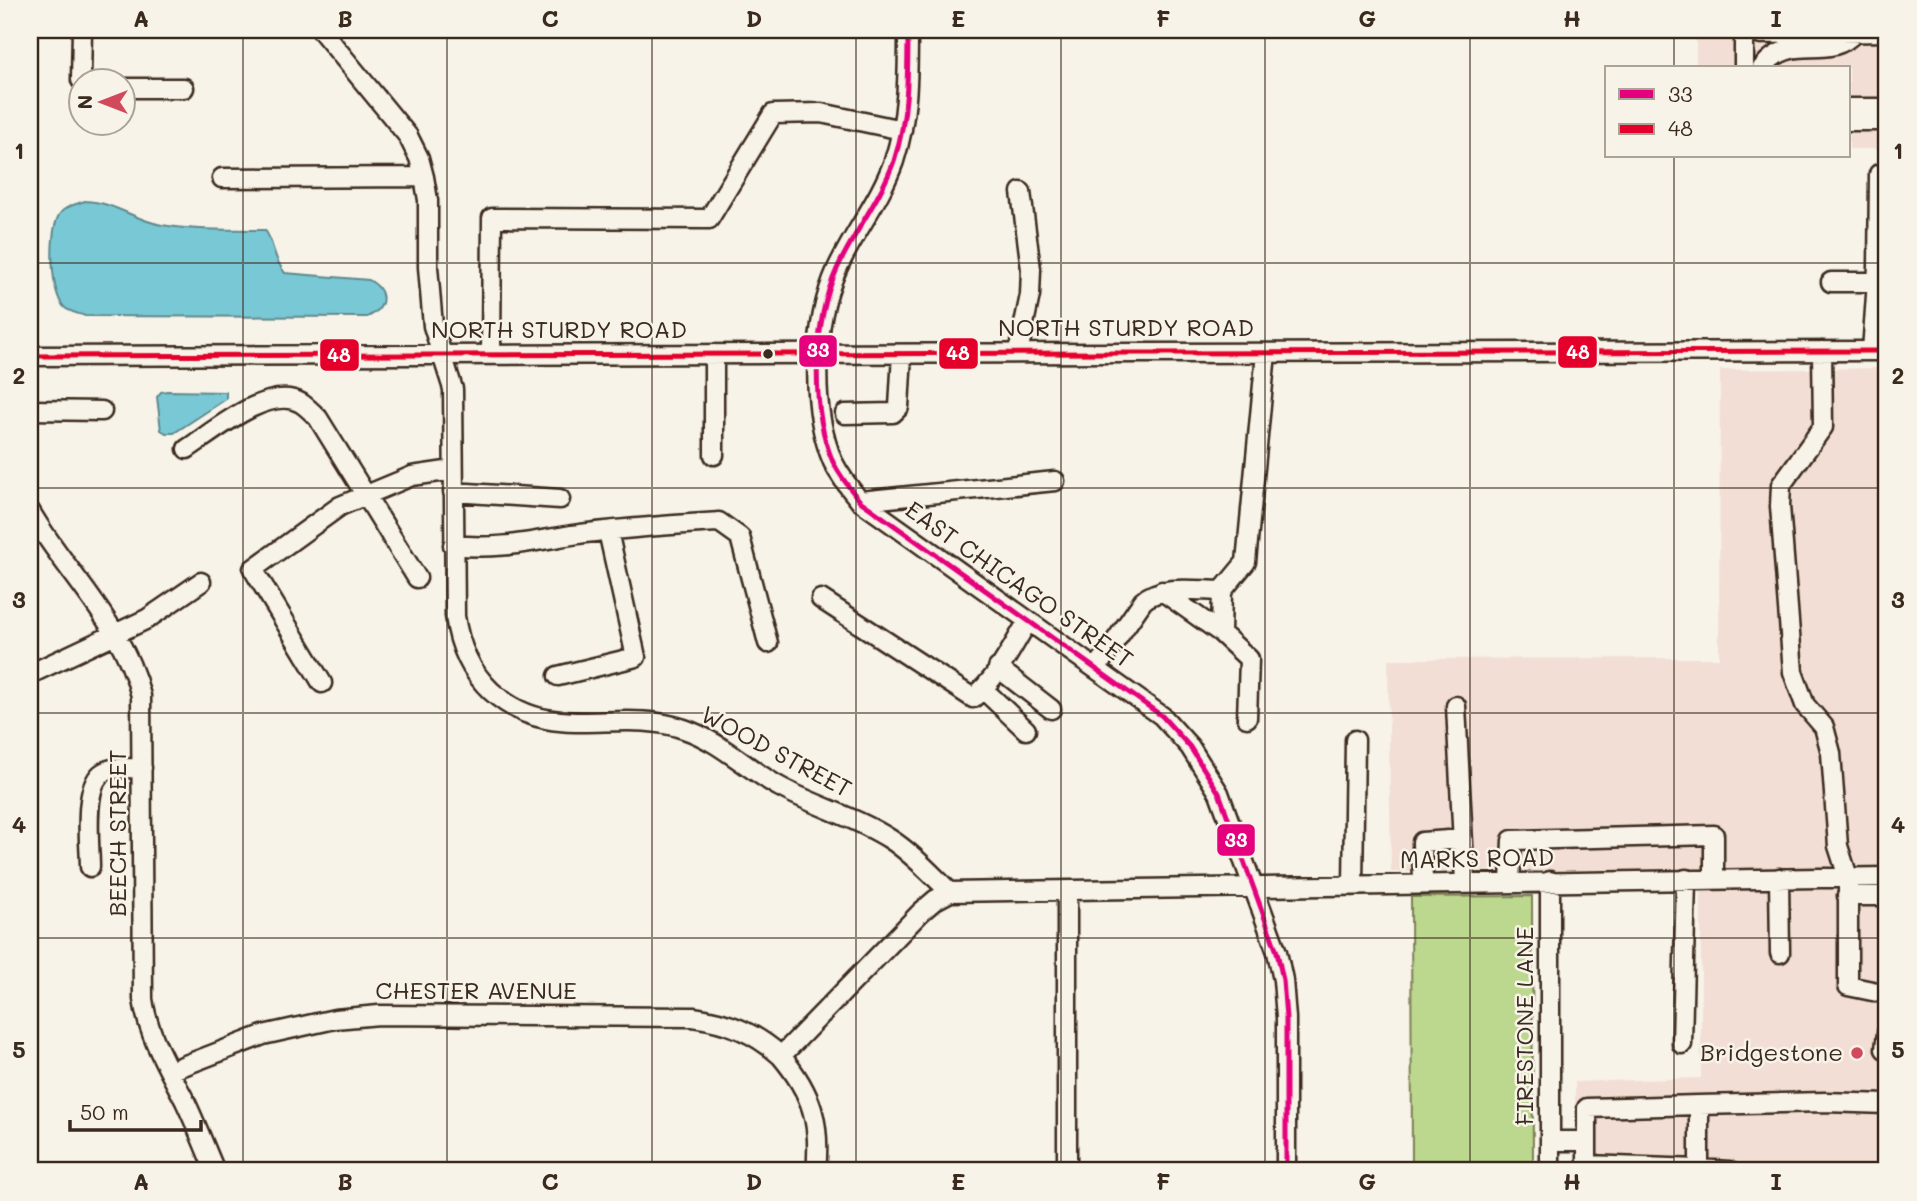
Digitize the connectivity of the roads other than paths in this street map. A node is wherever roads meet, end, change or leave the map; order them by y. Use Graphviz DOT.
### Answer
graph roads {
  1 [pos="82,30"];
  2 [pos="321,30"];
  3 [pos="908,30"];
  4 [pos="1887,32"];
  5 [pos="1855,33"];
  6 [pos="1804,47"];
  7 [pos="81,66"];
  8 [pos="1744,66"];
  9 [pos="1764,66"];
  10 [pos="1782,66"];
  11 [pos="136,88"];
  12 [pos="184,88"];
  13 [pos="1850,108"];
  14 [pos="1887,108"];
  15 [pos="1850,121"];
  16 [pos="1887,121"];
  17 [pos="902,130"];
  18 [pos="1879,174"];
  19 [pos="424,177"];
  20 [pos="222,178"];
  21 [pos="1021,192"];
  22 [pos="1831,282"];
  23 [pos="1877,282"];
  24 [pos="1822,351"];
  25 [pos="1879,351"];
  26 [pos="1018,353"];
  27 [pos="1266,353"];
  28 [pos="715,354"];
  29 [pos="818,354"];
  30 [pos="902,354"];
  31 [pos="443,355"];
  32 [pos="491,355"];
  33 [pos="30,356"];
  34 [pos="30,410"];
  35 [pos="102,411"];
  36 [pos="845,414"];
  37 [pos="187,449"];
  38 [pos="714,455"];
  39 [pos="453,470"];
  40 [pos="1055,481"];
  41 [pos="453,492"];
  42 [pos="365,496"];
  43 [pos="560,499"];
  44 [pos="860,501"];
  45 [pos="30,512"];
  46 [pos="608,531"];
  47 [pos="453,545"];
  48 [pos="417,578"];
  49 [pos="201,582"];
  50 [pos="1162,591"];
  51 [pos="1222,591"];
  52 [pos="821,599"];
  53 [pos="1028,621"];
  54 [pos="1221,634"];
  55 [pos="114,635"];
  56 [pos="768,643"];
  57 [pos="998,668"];
  58 [pos="1096,669"];
  59 [pos="30,674"];
  60 [pos="558,676"];
  61 [pos="322,683"];
  62 [pos="984,690"];
  63 [pos="1456,706"];
  64 [pos="1051,709"];
  65 [pos="1247,718"];
  66 [pos="1027,730"];
  67 [pos="1355,740"];
  68 [pos="142,768"];
  69 [pos="1462,839"];
  70 [pos="90,867"];
  71 [pos="1847,877"];
  72 [pos="1887,877"];
  73 [pos="1779,878"];
  74 [pos="1686,879"];
  75 [pos="1714,879"];
  76 [pos="1550,881"];
  77 [pos="1510,882"];
  78 [pos="1465,883"];
  79 [pos="1423,884"];
  80 [pos="1353,886"];
  81 [pos="1252,888"];
  82 [pos="1067,891"];
  83 [pos="950,892"];
  84 [pos="1847,896"];
  85 [pos="1887,896"];
  86 [pos="1780,953"];
  87 [pos="1887,998"];
  88 [pos="1887,1032"];
  89 [pos="1682,1044"];
  90 [pos="1887,1049"];
  91 [pos="780,1056"];
  92 [pos="170,1071"];
  93 [pos="1887,1104"];
  94 [pos="1699,1105"];
  95 [pos="1550,1141"];
  96 [pos="1587,1141"];
  97 [pos="1699,1169"];
  98 [pos="215,1171"];
  99 [pos="816,1171"];
  100 [pos="1067,1171"];
  101 [pos="1286,1171"];
  102 [pos="1550,1171"];
  103 [pos="1729,1171"];
  1 -- 7 [label="street"];
  2 -- 19 [label="street, WOOD STREET"];
  3 -- 17 [label="street, EAST CHICAGO STREET"];
  4 -- 5 [label="street"];
  5 -- 6 [label="street"];
  5 -- 8 [label="street"];
  6 -- 9 [label="street"];
  6 -- 10 [label="street"];
  11 -- 12 [label="street"];
  13 -- 14 [label="street"];
  15 -- 16 [label="street"];
  17 -- 29 [label="street, EAST CHICAGO STREET"];
  17 -- 32 [label="street"];
  18 -- 23 [label="street"];
  19 -- 20 [label="street"];
  19 -- 31 [label="street, WOOD STREET"];
  21 -- 26 [label="street"];
  22 -- 23 [label="street"];
  23 -- 25 [label="street"];
  24 -- 25 [label="street, NORTH STURDY ROAD"];
  24 -- 27 [label="street, NORTH STURDY ROAD"];
  24 -- 71 [label="street"];
  26 -- 27 [label="street, NORTH STURDY ROAD"];
  26 -- 30 [label="street, NORTH STURDY ROAD"];
  27 -- 51 [label="street"];
  28 -- 29 [label="street, NORTH STURDY ROAD"];
  28 -- 32 [label="street, NORTH STURDY ROAD"];
  28 -- 38 [label="street"];
  29 -- 30 [label="street, NORTH STURDY ROAD"];
  29 -- 44 [label="street, EAST CHICAGO STREET"];
  30 -- 36 [label="street"];
  31 -- 32 [label="street, NORTH STURDY ROAD"];
  31 -- 33 [label="street, NORTH STURDY ROAD"];
  31 -- 39 [label="street, WOOD STREET"];
  34 -- 35 [label="street"];
  37 -- 42 [label="street"];
  39 -- 41 [label="street, WOOD STREET"];
  39 -- 42 [label="street"];
  40 -- 44 [label="street"];
  41 -- 43 [label="street"];
  41 -- 47 [label="street, WOOD STREET"];
  42 -- 48 [label="street"];
  42 -- 61 [label="street"];
  44 -- 53 [label="street, EAST CHICAGO STREET"];
  45 -- 55 [label="street, BEECH STREET"];
  46 -- 47 [label="street"];
  46 -- 56 [label="street"];
  46 -- 60 [label="street"];
  47 -- 83 [label="street, WOOD STREET"];
  49 -- 55 [label="street"];
  50 -- 51 [label="street"];
  50 -- 54 [label="street"];
  50 -- 58 [label="street"];
  51 -- 54 [label="street"];
  52 -- 62 [label="street"];
  53 -- 57 [label="street"];
  53 -- 58 [label="street, EAST CHICAGO STREET"];
  54 -- 65 [label="street"];
  55 -- 59 [label="street"];
  55 -- 68 [label="street, BEECH STREET"];
  57 -- 62 [label="street"];
  57 -- 64 [label="street"];
  58 -- 81 [label="street, EAST CHICAGO STREET"];
  62 -- 66 [label="street"];
  63 -- 69 [label="street"];
  67 -- 80 [label="street"];
  68 -- 70 [label="street"];
  68 -- 92 [label="street, BEECH STREET"];
  69 -- 78 [label="street"];
  69 -- 79 [label="street"];
  71 -- 72 [label="street, MARKS ROAD"];
  71 -- 73 [label="street, MARKS ROAD"];
  71 -- 84 [label="street"];
  73 -- 75 [label="street, MARKS ROAD"];
  73 -- 86 [label="street"];
  74 -- 75 [label="street, MARKS ROAD"];
  74 -- 76 [label="street, MARKS ROAD"];
  74 -- 89 [label="street"];
  75 -- 77 [label="street"];
  76 -- 77 [label="street, MARKS ROAD"];
  76 -- 95 [label="street, FIRESTONE LANE"];
  77 -- 78 [label="street, MARKS ROAD"];
  78 -- 79 [label="street, MARKS ROAD"];
  79 -- 80 [label="street, MARKS ROAD"];
  80 -- 81 [label="street, MARKS ROAD"];
  81 -- 82 [label="street, MARKS ROAD"];
  81 -- 101 [label="street, EAST CHICAGO STREET"];
  82 -- 83 [label="street, MARKS ROAD"];
  82 -- 100 [label="street"];
  83 -- 91 [label="street"];
  84 -- 85 [label="street"];
  84 -- 87 [label="street"];
  88 -- 90 [label="street"];
  91 -- 92 [label="street, CHESTER AVENUE"];
  91 -- 99 [label="street, CHESTER AVENUE"];
  92 -- 98 [label="street, BEECH STREET"];
  93 -- 94 [label="street"];
  94 -- 96 [label="street"];
  94 -- 97 [label="street"];
  95 -- 96 [label="street"];
  95 -- 102 [label="street, FIRESTONE LANE"];
  96 -- 97 [label="street"];
  97 -- 103 [label="street"];
}
